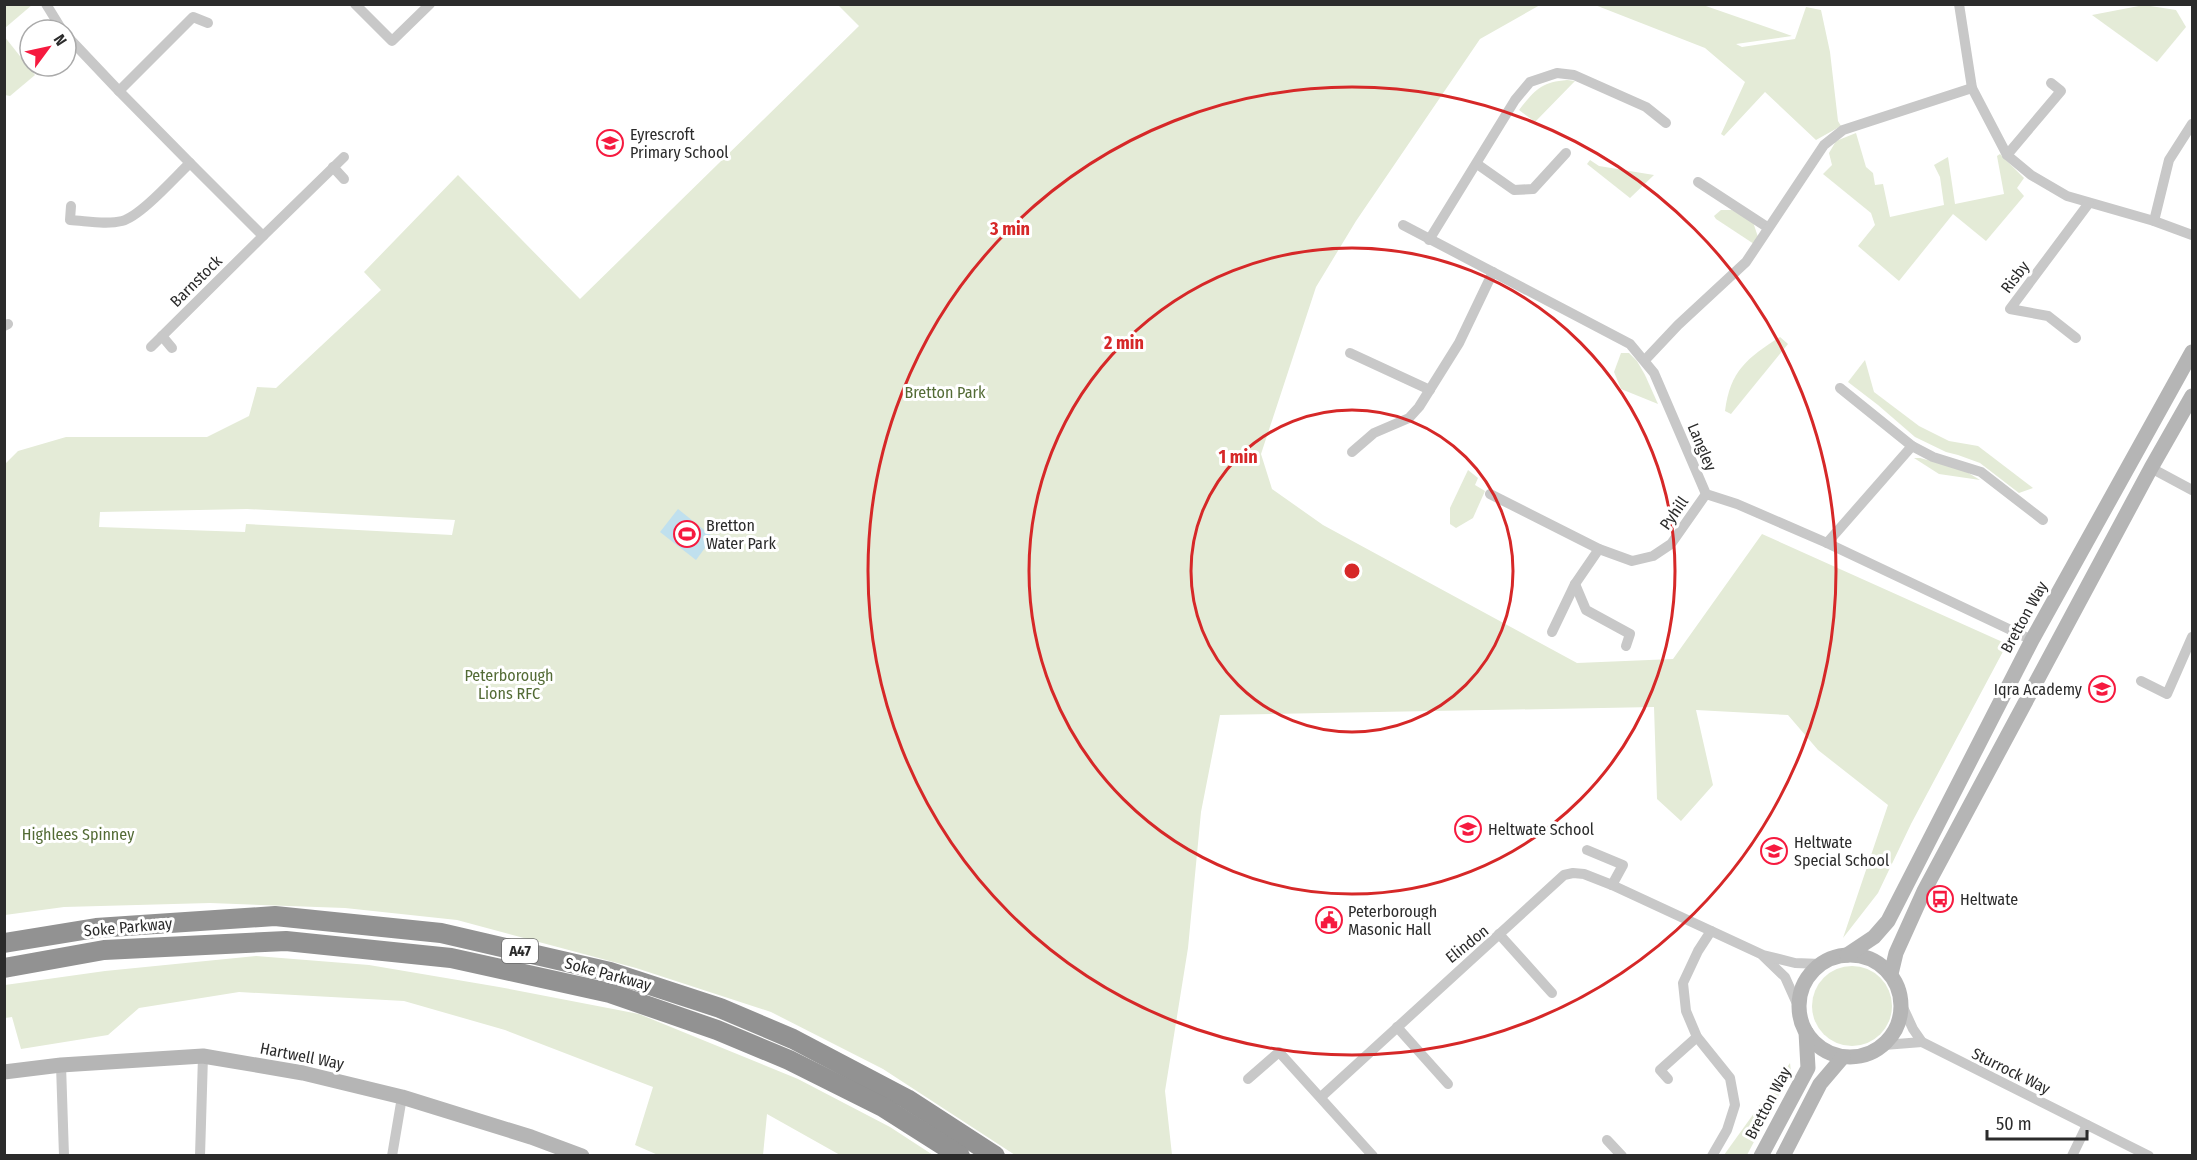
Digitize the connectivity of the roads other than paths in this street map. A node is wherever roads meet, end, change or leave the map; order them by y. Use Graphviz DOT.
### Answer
graph roads {
  1 [pos="46,4"];
  2 [pos="355,4"];
  3 [pos="430,4"];
  4 [pos="1959,4"];
  5 [pos="55,18"];
  6 [pos="208,23"];
  7 [pos="78,48"];
  8 [pos="2051,83"];
  9 [pos="1972,88"];
  10 [pos="119,91"];
  11 [pos="1666,123"];
  12 [pos="2193,124"];
  13 [pos="1566,153"];
  14 [pos="2007,155"];
  15 [pos="344,157"];
  16 [pos="190,163"];
  17 [pos="1477,165"];
  18 [pos="333,167"];
  19 [pos="344,179"];
  20 [pos="1698,182"];
  21 [pos="2089,203"];
  22 [pos="71,206"];
  23 [pos="2154,221"];
  24 [pos="1403,225"];
  25 [pos="1767,227"];
  26 [pos="2193,235"];
  27 [pos="263,236"];
  28 [pos="1429,240"];
  29 [pos="1493,272"];
  30 [pos="162,336"];
  31 [pos="2076,338"];
  32 [pos="151,347"];
  33 [pos="172,348"];
  34 [pos="2193,352"];
  35 [pos="1350,353"];
  36 [pos="1645,360"];
  37 [pos="1840,388"];
  38 [pos="1430,390"];
  39 [pos="2193,396"];
  40 [pos="1911,446"];
  41 [pos="1352,452"];
  42 [pos="2151,468"];
  43 [pos="2193,490"];
  44 [pos="1490,494"];
  45 [pos="1706,494"];
  46 [pos="2043,520"];
  47 [pos="1827,543"];
  48 [pos="1599,549"];
  49 [pos="1575,584"];
  50 [pos="1552,632"];
  51 [pos="2193,637"];
  52 [pos="2032,640"];
  53 [pos="1626,646"];
  54 [pos="2141,681"];
  55 [pos="1587,850"];
  56 [pos="1612,885"];
  57 [pos="1711,930"];
  58 [pos="1499,934"];
  59 [pos="4,943"];
  60 [pos="1763,955"];
  61 [pos="1847,955"];
  62 [pos="1821,964"];
  63 [pos="4,968"];
  64 [pos="1891,974"];
  65 [pos="1552,993"];
  66 [pos="1901,1003"];
  67 [pos="1798,1006"];
  68 [pos="1397,1027"];
  69 [pos="1806,1032"];
  70 [pos="1697,1037"];
  71 [pos="1922,1042"];
  72 [pos="1884,1045"];
  73 [pos="203,1056"];
  74 [pos="1843,1057"];
  75 [pos="60,1065"];
  76 [pos="4,1072"];
  77 [pos="1248,1079"];
  78 [pos="1668,1079"];
  79 [pos="1448,1084"];
  80 [pos="402,1097"];
  81 [pos="1321,1097"];
  82 [pos="2087,1125"];
  83 [pos="1607,1140"];
  84 [pos="64,1155"];
  85 [pos="200,1155"];
  86 [pos="392,1155"];
  87 [pos="582,1155"];
  88 [pos="960,1155"];
  89 [pos="995,1155"];
  90 [pos="1373,1155"];
  91 [pos="1622,1155"];
  92 [pos="1712,1155"];
  93 [pos="1761,1155"];
  94 [pos="1783,1155"];
  95 [pos="2072,1155"];
  96 [pos="2149,1155"];
  1 -- 5 [label="street"];
  2 -- 3 [label="street"];
  4 -- 9 [label="street"];
  6 -- 10 [label="street"];
  7 -- 10 [label="street"];
  8 -- 14 [label="street"];
  9 -- 14 [label="street"];
  9 -- 25 [label="street"];
  10 -- 16 [label="street"];
  11 -- 17 [label="street"];
  12 -- 23 [label="street"];
  13 -- 17 [label="street"];
  14 -- 21 [label="street"];
  15 -- 18 [label="street, Barnstock"];
  16 -- 22 [label="street"];
  16 -- 27 [label="street"];
  17 -- 28 [label="street"];
  18 -- 19 [label="street"];
  18 -- 27 [label="street, Barnstock"];
  20 -- 25 [label="street"];
  21 -- 23 [label="street"];
  21 -- 31 [label="street, Risby"];
  23 -- 26 [label="street"];
  24 -- 28 [label="street, Langley"];
  25 -- 36 [label="street"];
  27 -- 30 [label="street, Barnstock"];
  28 -- 29 [label="street, Langley"];
  29 -- 36 [label="street, Langley"];
  29 -- 38 [label="street"];
  30 -- 32 [label="street, Barnstock"];
  30 -- 33 [label="street"];
  34 -- 52 [label="street, Bretton Way"];
  35 -- 38 [label="street"];
  36 -- 45 [label="street, Langley"];
  37 -- 40 [label="street"];
  38 -- 41 [label="street"];
  39 -- 42 [label="street"];
  40 -- 46 [label="street"];
  40 -- 47 [label="street"];
  42 -- 43 [label="street"];
  42 -- 64 [label="street"];
  44 -- 48 [label="street, Pyhill"];
  45 -- 47 [label="street, Langley"];
  45 -- 48 [label="street, Pyhill"];
  47 -- 52 [label="street, Langley"];
  48 -- 49 [label="street"];
  49 -- 50 [label="street"];
  49 -- 53 [label="street"];
  51 -- 54 [label="street"];
  52 -- 61 [label="street, Bretton Way"];
  55 -- 56 [label="street"];
  56 -- 57 [label="street"];
  56 -- 58 [label="street"];
  57 -- 60 [label="street"];
  57 -- 70 [label="street"];
  58 -- 65 [label="street, Elindon"];
  58 -- 68 [label="street, Elindon"];
  59 -- 89 [label="highway, Soke Parkway / A47"];
  60 -- 62 [label="street"];
  60 -- 67 [label="street"];
  61 -- 62 [label="street"];
  61 -- 64 [label="street"];
  62 -- 67 [label="street"];
  63 -- 88 [label="highway, Soke Parkway / A47"];
  64 -- 66 [label="street"];
  66 -- 71 [label="street"];
  66 -- 72 [label="street"];
  67 -- 69 [label="street"];
  68 -- 79 [label="street"];
  68 -- 81 [label="street, Elindon"];
  69 -- 74 [label="street"];
  69 -- 93 [label="street, Bretton Way"];
  70 -- 78 [label="street"];
  70 -- 92 [label="street"];
  71 -- 72 [label="street"];
  71 -- 82 [label="street, Sturrock Way"];
  72 -- 74 [label="street"];
  73 -- 75 [label="street, Hartwell Way"];
  73 -- 80 [label="street, Hartwell Way"];
  73 -- 85 [label="street"];
  74 -- 94 [label="street"];
  75 -- 76 [label="street, Hartwell Way"];
  75 -- 84 [label="street"];
  77 -- 81 [label="street"];
  80 -- 86 [label="street"];
  80 -- 87 [label="street, Hartwell Way"];
  81 -- 90 [label="street"];
  82 -- 95 [label="street"];
  82 -- 96 [label="street, Sturrock Way"];
  83 -- 91 [label="street"];
}
